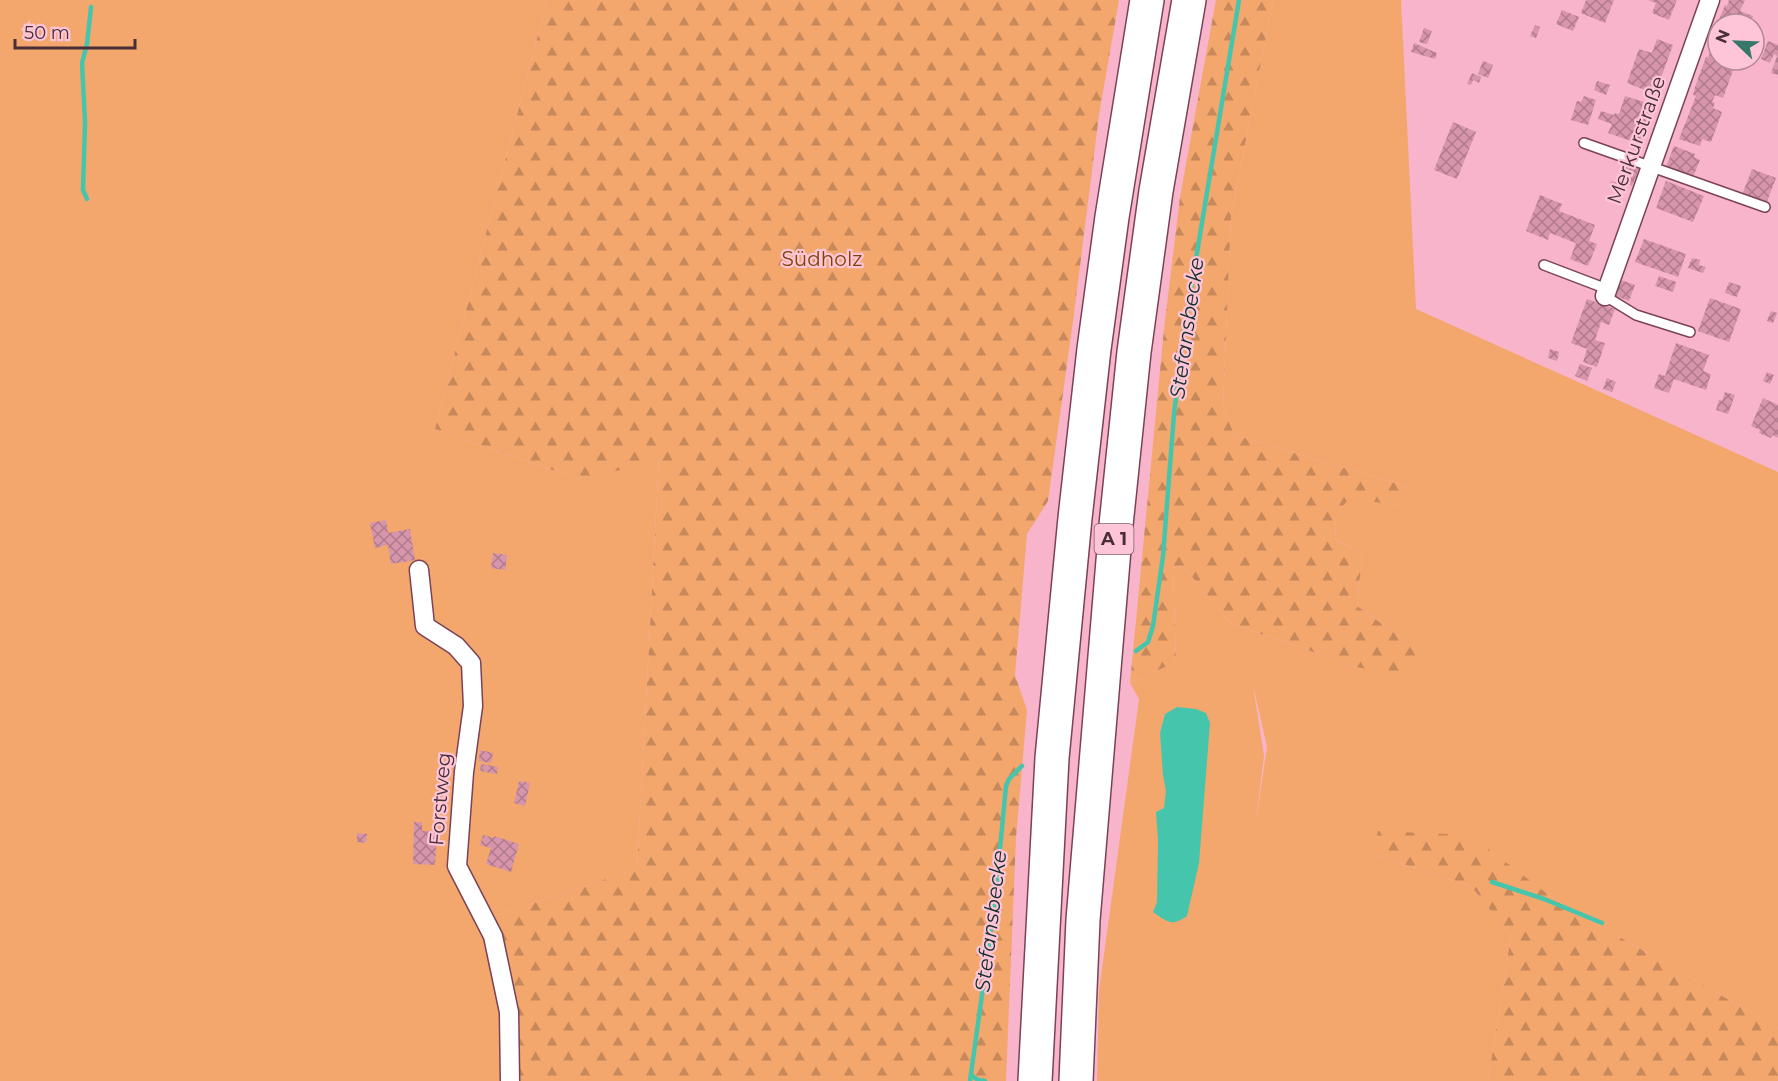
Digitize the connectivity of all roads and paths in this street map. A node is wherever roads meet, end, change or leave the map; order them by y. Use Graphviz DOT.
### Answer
graph roads {
  1 [pos="1147,0"];
  2 [pos="1190,0"];
  3 [pos="1710,0"];
  4 [pos="1584,143"];
  5 [pos="1651,166"];
  6 [pos="1765,207"];
  7 [pos="1544,265"];
  8 [pos="1606,292"];
  9 [pos="1689,332"];
  10 [pos="419,570"];
  11 [pos="510,1081"];
  12 [pos="1035,1081"];
  13 [pos="1076,1081"];
  1 -- 12 [label="highway, A 1"];
  2 -- 13 [label="highway, A 1"];
  3 -- 5 [label="street, Merkurstraße"];
  4 -- 5 [label="lane"];
  5 -- 6 [label="lane"];
  5 -- 8 [label="street, Merkurstraße"];
  7 -- 8 [label="lane"];
  8 -- 9 [label="lane"];
  10 -- 11 [label="street, Forstweg"];
}
